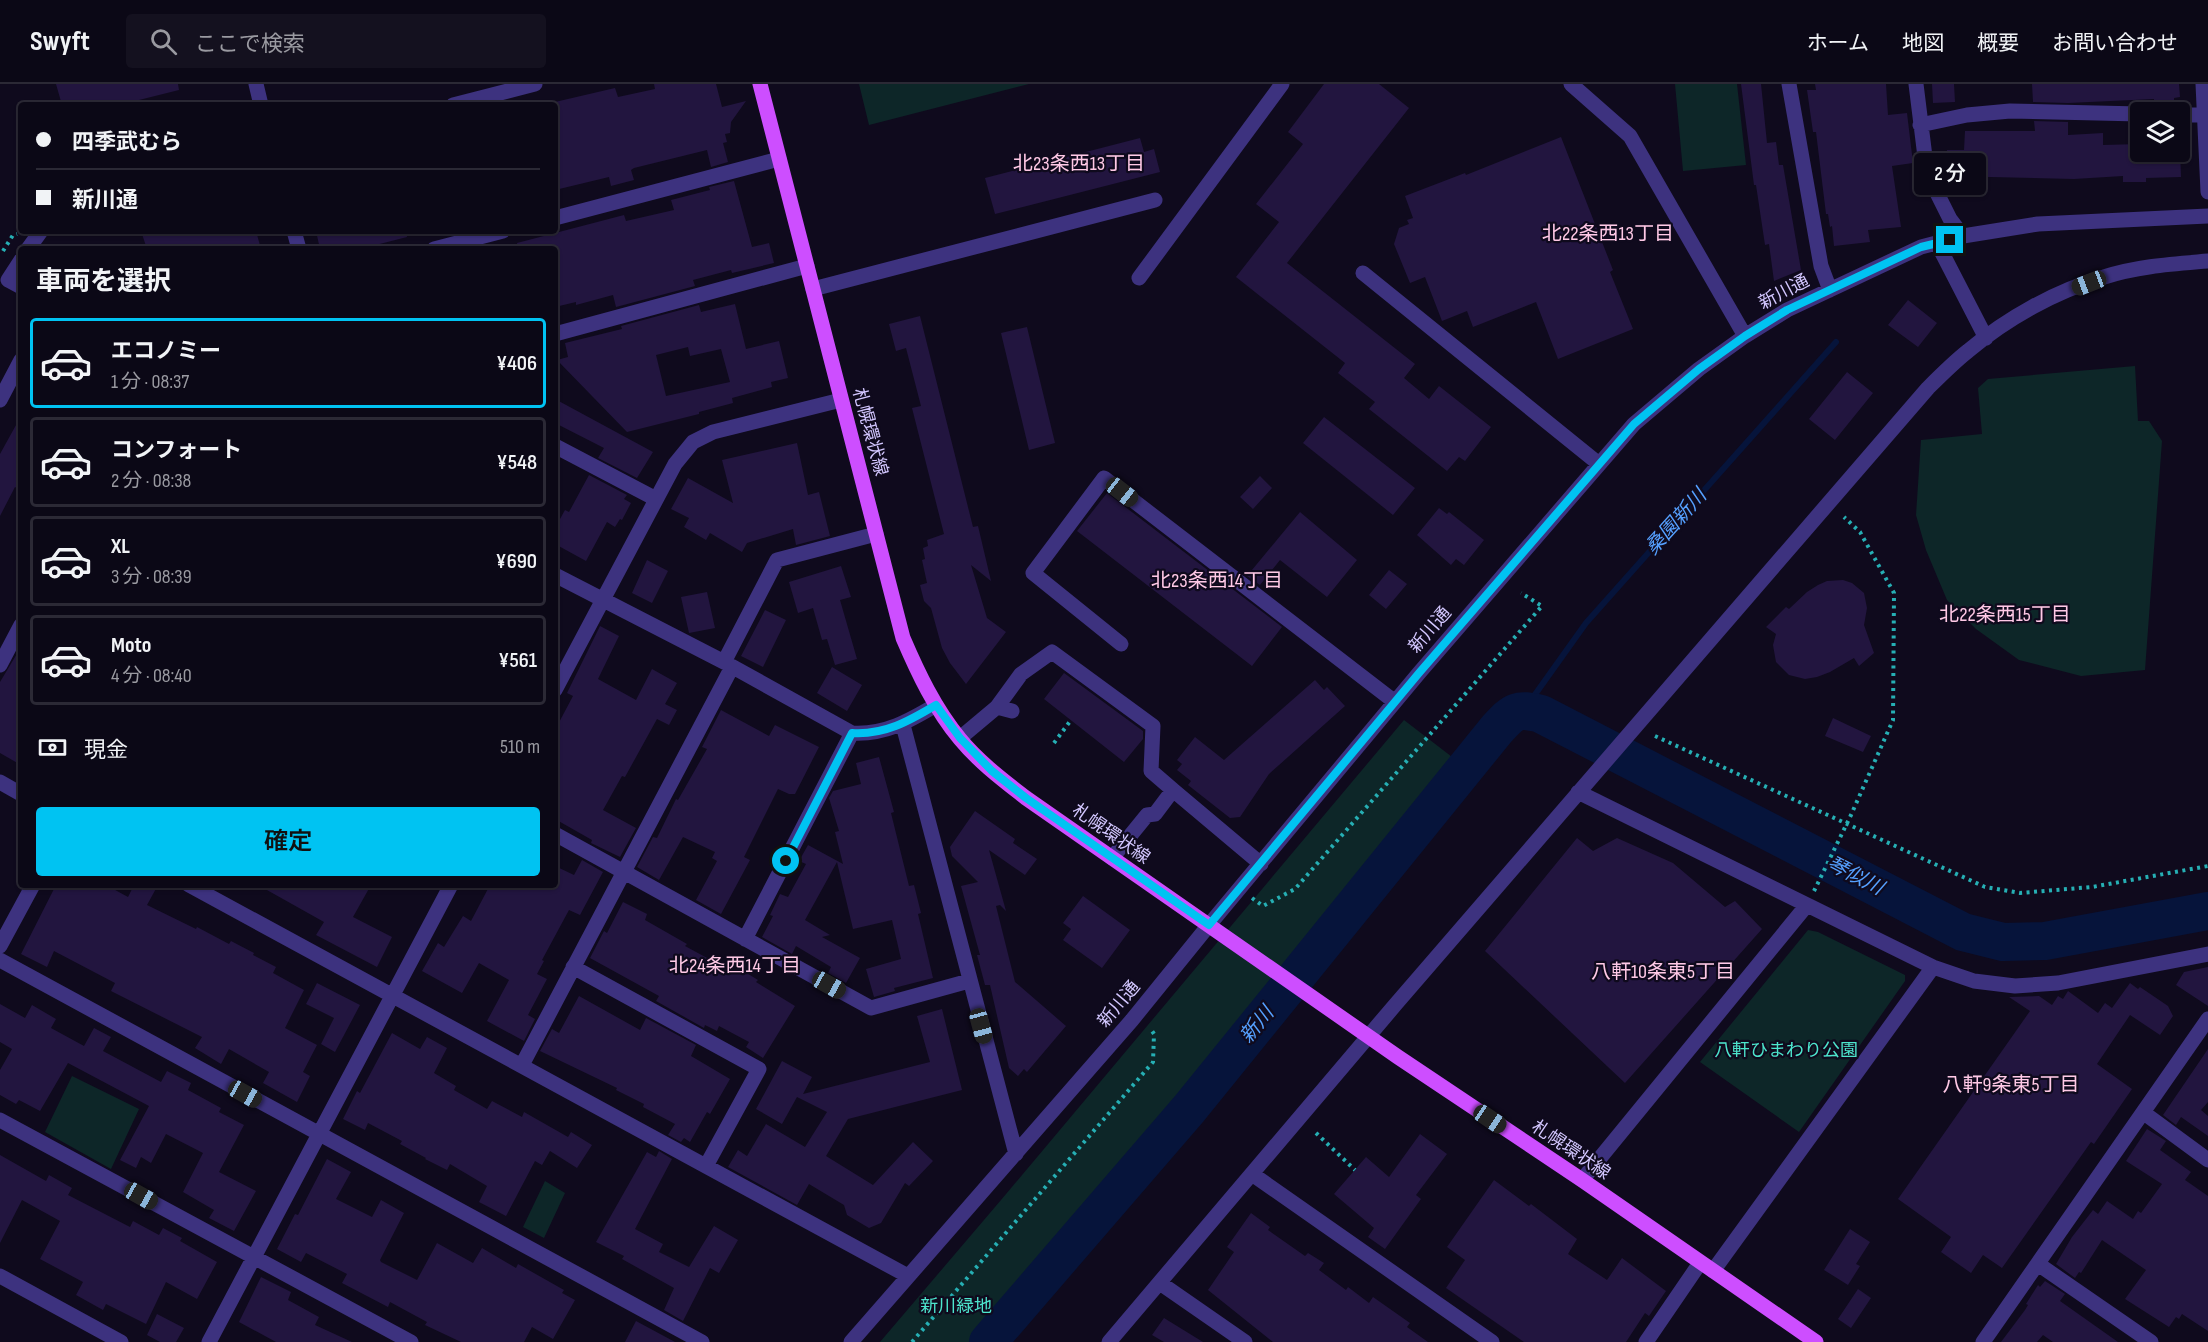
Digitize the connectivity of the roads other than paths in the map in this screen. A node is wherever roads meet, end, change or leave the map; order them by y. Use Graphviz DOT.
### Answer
graph roads {
  1 [pos="256,84"];
  2 [pos="535,84"];
  3 [pos="760,84"];
  4 [pos="1282,84"];
  5 [pos="1571,84"];
  6 [pos="1789,84"];
  7 [pos="1916,84"];
  8 [pos="2203,84"];
  9 [pos="260,102"];
  10 [pos="465,102"];
  11 [pos="2130,114"];
  12 [pos="2190,115"];
  13 [pos="2207,115"];
  14 [pos="1920,125"];
  15 [pos="779,159"];
  16 [pos="2208,192"];
  17 [pos="1155,200"];
  18 [pos="2208,216"];
  19 [pos="558,217"];
  20 [pos="492,234"];
  21 [pos="1963,236"];
  22 [pos="1936,243"];
  23 [pos="446,246"];
  24 [pos="2208,261"];
  25 [pos="18,265"];
  26 [pos="807,266"];
  27 [pos="1363,273"];
  28 [pos="1139,278"];
  29 [pos="18,285"];
  30 [pos="813,289"];
  31 [pos="1830,290"];
  32 [pos="558,333"];
  33 [pos="1745,336"];
  34 [pos="1986,338"];
  35 [pos="18,366"];
  36 [pos="0,400"];
  37 [pos="841,400"];
  38 [pos="558,448"];
  39 [pos="1599,464"];
  40 [pos="656,499"];
  41 [pos="876,534"];
  42 [pos="558,577"];
  43 [pos="603,601"];
  44 [pos="18,631"];
  45 [pos="1121,644"];
  46 [pos="728,664"];
  47 [pos="0,665"];
  48 [pos="558,684"];
  49 [pos="1395,702"];
  50 [pos="936,705"];
  51 [pos="903,725"];
  52 [pos="852,733"];
  53 [pos="960,738"];
  54 [pos="0,782"];
  55 [pos="1582,788"];
  56 [pos="1173,790"];
  57 [pos="18,792"];
  58 [pos="558,836"];
  59 [pos="1113,858"];
  60 [pos="1261,864"];
  61 [pos="623,872"];
  62 [pos="31,888"];
  63 [pos="195,888"];
  64 [pos="449,888"];
  65 [pos="1807,905"];
  66 [pos="1209,925"];
  67 [pos="745,939"];
  68 [pos="0,946"];
  69 [pos="2208,954"];
  70 [pos="0,960"];
  71 [pos="573,967"];
  72 [pos="1933,967"];
  73 [pos="969,981"];
  74 [pos="393,996"];
  75 [pos="2208,1019"];
  76 [pos="1368,1036"];
  77 [pos="522,1065"];
  78 [pos="2144,1113"];
  79 [pos="0,1120"];
  80 [pos="319,1134"];
  81 [pos="1016,1154"];
  82 [pos="2208,1160"];
  83 [pos="706,1166"];
  84 [pos="1252,1174"];
  85 [pos="1582,1180"];
  86 [pos="253,1257"];
  87 [pos="2038,1264"];
  88 [pos="1706,1267"];
  89 [pos="0,1276"];
  90 [pos="908,1276"];
  91 [pos="1160,1283"];
  92 [pos="121,1342"];
  93 [pos="208,1342"];
  94 [pos="411,1342"];
  95 [pos="702,1342"];
  96 [pos="850,1342"];
  97 [pos="1109,1342"];
  98 [pos="1245,1342"];
  99 [pos="1492,1342"];
  100 [pos="1646,1342"];
  101 [pos="1816,1342"];
  102 [pos="1983,1342"];
  103 [pos="2151,1342"];
  1 -- 9 [label="street"];
  2 -- 10 [label="street"];
  3 -- 15 [label="main road, 札幌環状線"];
  4 -- 28 [label="street"];
  5 -- 33 [label="street"];
  6 -- 31 [label="street"];
  7 -- 14 [label="street"];
  8 -- 13 [label="street"];
  11 -- 14 [label="street"];
  12 -- 13 [label="street"];
  13 -- 16 [label="street"];
  14 -- 21 [label="street"];
  15 -- 19 [label="street"];
  15 -- 26 [label="main road, 札幌環状線"];
  17 -- 30 [label="street"];
  18 -- 21 [label="street, 新川通"];
  20 -- 23 [label="street"];
  21 -- 22 [label="street, 新川通"];
  22 -- 31 [label="street, 新川通"];
  22 -- 34 [label="street"];
  24 -- 34 [label="street"];
  25 -- 29 [label="street"];
  26 -- 30 [label="main road, 札幌環状線"];
  26 -- 32 [label="street"];
  27 -- 39 [label="street"];
  30 -- 37 [label="main road, 札幌環状線"];
  31 -- 33 [label="street, 新川通"];
  33 -- 39 [label="street, 新川通"];
  34 -- 55 [label="street"];
  35 -- 36 [label="street"];
  37 -- 40 [label="street"];
  37 -- 41 [label="main road, 札幌環状線"];
  38 -- 40 [label="street"];
  39 -- 49 [label="street, 新川通"];
  40 -- 43 [label="street"];
  41 -- 46 [label="street"];
  41 -- 50 [label="main road, 札幌環状線"];
  42 -- 43 [label="street"];
  43 -- 46 [label="street"];
  43 -- 48 [label="street"];
  44 -- 47 [label="street"];
  45 -- 49 [label="street"];
  46 -- 52 [label="street"];
  46 -- 61 [label="street"];
  49 -- 60 [label="street, 新川通"];
  50 -- 51 [label="street"];
  50 -- 53 [label="main road, 札幌環状線"];
  51 -- 52 [label="street"];
  51 -- 73 [label="street"];
  52 -- 67 [label="street"];
  53 -- 56 [label="street"];
  53 -- 59 [label="main road, 札幌環状線"];
  54 -- 57 [label="street"];
  55 -- 65 [label="street"];
  55 -- 76 [label="street"];
  56 -- 59 [label="street"];
  56 -- 60 [label="street"];
  58 -- 61 [label="street"];
  59 -- 66 [label="main road, 札幌環状線"];
  60 -- 66 [label="street, 新川通"];
  61 -- 67 [label="street"];
  61 -- 71 [label="street"];
  62 -- 68 [label="street"];
  63 -- 74 [label="street"];
  64 -- 74 [label="street"];
  65 -- 72 [label="street"];
  65 -- 85 [label="street"];
  66 -- 76 [label="main road, 札幌環状線"];
  66 -- 81 [label="street, 新川通"];
  67 -- 73 [label="street"];
  69 -- 72 [label="street"];
  70 -- 80 [label="street"];
  71 -- 77 [label="street"];
  71 -- 83 [label="street"];
  72 -- 88 [label="street"];
  73 -- 81 [label="street"];
  74 -- 77 [label="street"];
  74 -- 80 [label="street"];
  75 -- 78 [label="street"];
  76 -- 84 [label="street"];
  76 -- 85 [label="main road, 札幌環状線"];
  77 -- 83 [label="street"];
  78 -- 82 [label="street"];
  78 -- 87 [label="street"];
  79 -- 86 [label="street"];
  80 -- 86 [label="street"];
  80 -- 95 [label="street"];
  81 -- 90 [label="street, 新川通"];
  83 -- 90 [label="street"];
  84 -- 91 [label="street"];
  84 -- 99 [label="street"];
  85 -- 88 [label="main road, 札幌環状線"];
  86 -- 93 [label="street"];
  86 -- 94 [label="street"];
  87 -- 102 [label="street"];
  87 -- 103 [label="street"];
  88 -- 100 [label="street"];
  88 -- 101 [label="main road, 札幌環状線"];
  89 -- 92 [label="street"];
  90 -- 96 [label="street, 新川通"];
  91 -- 97 [label="street"];
  91 -- 98 [label="street"];
}
